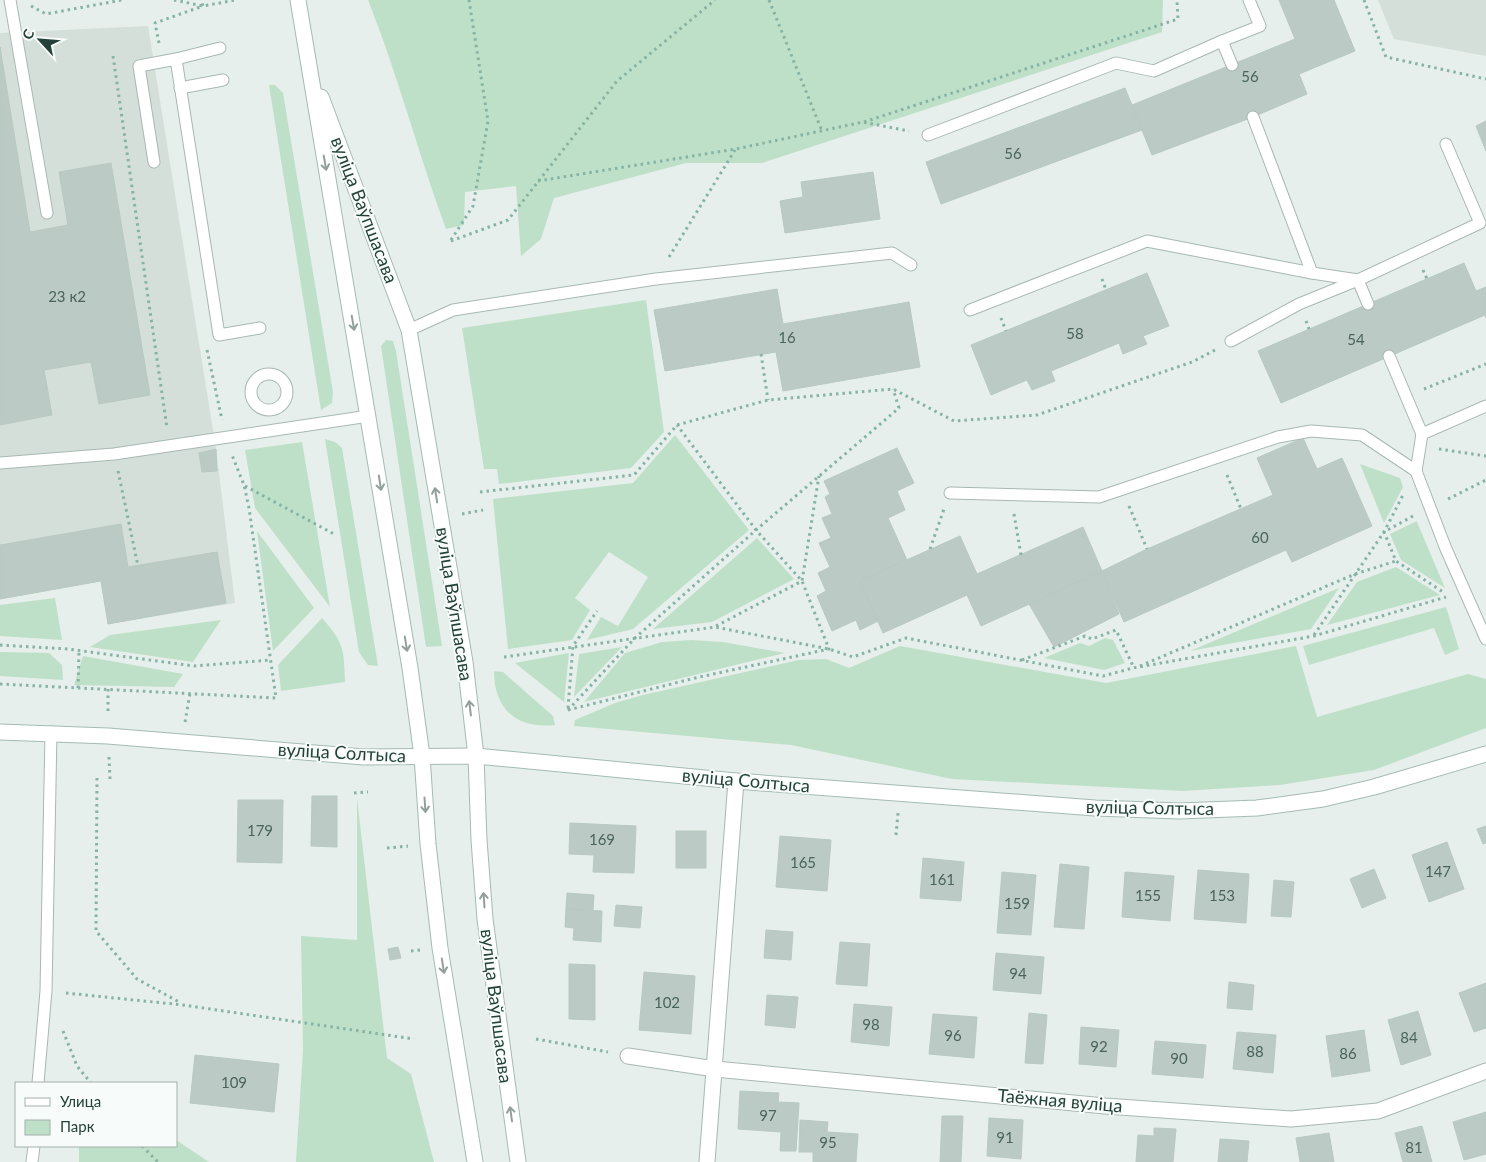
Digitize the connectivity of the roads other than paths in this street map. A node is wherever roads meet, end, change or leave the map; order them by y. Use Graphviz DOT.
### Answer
graph roads {
  1 [pos="10,0"];
  2 [pos="298,0"];
  3 [pos="1249,0"];
  4 [pos="1222,41"];
  5 [pos="220,48"];
  6 [pos="176,59"];
  7 [pos="308,63"];
  8 [pos="1232,65"];
  9 [pos="223,80"];
  10 [pos="180,88"];
  11 [pos="1253,117"];
  12 [pos="928,135"];
  13 [pos="1446,144"];
  14 [pos="154,162"];
  15 [pos="47,214"];
  16 [pos="911,264"];
  17 [pos="1312,273"];
  18 [pos="1358,280"];
  19 [pos="1368,304"];
  20 [pos="970,310"];
  21 [pos="260,328"];
  22 [pos="409,330"];
  23 [pos="1231,341"];
  24 [pos="1390,356"];
  25 [pos="1486,406"];
  26 [pos="369,416"];
  27 [pos="1422,434"];
  28 [pos="0,463"];
  29 [pos="1416,471"];
  30 [pos="950,493"];
  31 [pos="1486,639"];
  32 [pos="0,732"];
  33 [pos="51,732"];
  34 [pos="1486,754"];
  35 [pos="422,756"];
  36 [pos="476,756"];
  37 [pos="736,781"];
  38 [pos="628,1056"];
  39 [pos="715,1068"];
  40 [pos="1486,1071"];
  41 [pos="38,1082"];
  42 [pos="34,1147"];
  43 [pos="32,1162"];
  44 [pos="475,1162"];
  45 [pos="518,1162"];
  46 [pos="707,1162"];
  1 -- 15 [label="lane"];
  2 -- 7 [label="main road, вуліца Ваўпшасава"];
  3 -- 4 [label="lane"];
  4 -- 8 [label="lane"];
  4 -- 12 [label="lane"];
  5 -- 6 [label="lane"];
  6 -- 10 [label="lane"];
  6 -- 14 [label="lane"];
  7 -- 22 [label="main road, вуліца Ваўпшасава"];
  7 -- 26 [label="main road, вуліца Ваўпшасава, one-way"];
  9 -- 10 [label="lane"];
  10 -- 21 [label="lane"];
  11 -- 17 [label="lane"];
  13 -- 18 [label="lane"];
  16 -- 22 [label="lane"];
  17 -- 18 [label="lane"];
  17 -- 20 [label="lane"];
  18 -- 19 [label="lane"];
  18 -- 23 [label="lane"];
  36 -- 22 [label="main road, вуліца Ваўпшасава, one-way"];
  24 -- 27 [label="lane"];
  25 -- 27 [label="lane"];
  26 -- 28 [label="lane"];
  26 -- 35 [label="main road, вуліца Ваўпшасава, one-way"];
  27 -- 29 [label="lane"];
  29 -- 30 [label="lane"];
  29 -- 31 [label="lane"];
  32 -- 33 [label="main road, вуліца Солтыса"];
  33 -- 35 [label="main road, вуліца Солтыса"];
  33 -- 41 [label="lane"];
  34 -- 37 [label="main road, вуліца Солтыса"];
  35 -- 36 [label="main road, вуліца Солтыса"];
  35 -- 44 [label="main road, вуліца Ваўпшасава, one-way"];
  36 -- 37 [label="main road, вуліца Солтыса"];
  45 -- 36 [label="main road, вуліца Ваўпшасава, one-way"];
  37 -- 39 [label="main road"];
  38 -- 39 [label="main road, Таёжная вуліца"];
  39 -- 40 [label="main road, Таёжная вуліца"];
  39 -- 46 [label="main road"];
  42 -- 43 [label="lane"];
}
